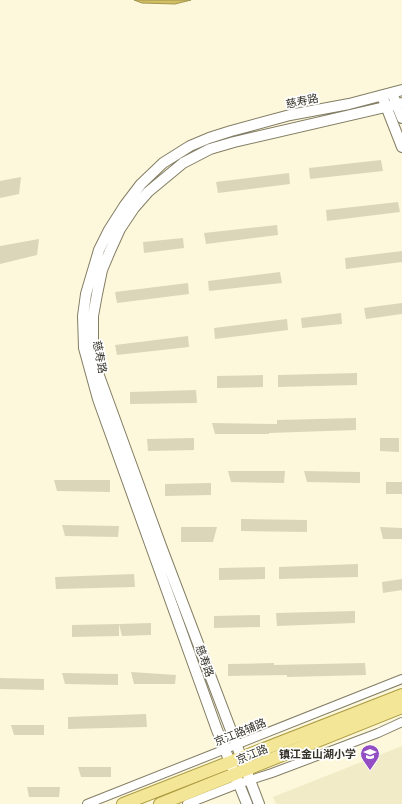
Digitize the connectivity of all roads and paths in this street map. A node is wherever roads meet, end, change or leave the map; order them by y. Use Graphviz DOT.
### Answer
graph roads {
  1 [pos="402,90"];
  2 [pos="392,92"];
  3 [pos="382,95"];
  4 [pos="399,103"];
  5 [pos="386,106"];
  6 [pos="402,118"];
  7 [pos="402,147"];
  8 [pos="402,679"];
  9 [pos="402,695"];
  10 [pos="402,707"];
  11 [pos="402,722"];
  12 [pos="237,745"];
  13 [pos="225,750"];
  14 [pos="246,769"];
  15 [pos="234,773"];
  16 [pos="87,804"];
  17 [pos="123,804"];
  18 [pos="160,804"];
  19 [pos="187,804"];
  20 [pos="246,804"];
  21 [pos="260,804"];
  1 -- 2 [label="street, 慈寿路"];
  2 -- 3 [label="street, 慈寿路"];
  2 -- 4 [label="street"];
  3 -- 5 [label="street"];
  3 -- 13 [label="street, 慈寿路"];
  4 -- 5 [label="street, 慈寿路"];
  4 -- 6 [label="street"];
  5 -- 7 [label="street"];
  5 -- 12 [label="street, 慈寿路"];
  8 -- 12 [label="street, 京江路辅路"];
  9 -- 14 [label="main road, 京江路"];
  10 -- 14 [label="main road, 京江路"];
  11 -- 14 [label="street"];
  12 -- 13 [label="street, 京江路辅路"];
  12 -- 14 [label="street, 慈寿路"];
  13 -- 15 [label="street, 慈寿路"];
  13 -- 16 [label="street, 京江路辅路"];
  14 -- 15 [label="main road, 京江路"];
  14 -- 21 [label="street, 慈寿路"];
  15 -- 17 [label="main road, 京江路"];
  15 -- 18 [label="main road, 京江路"];
  15 -- 19 [label="street"];
  15 -- 20 [label="street, 慈寿路"];
}
